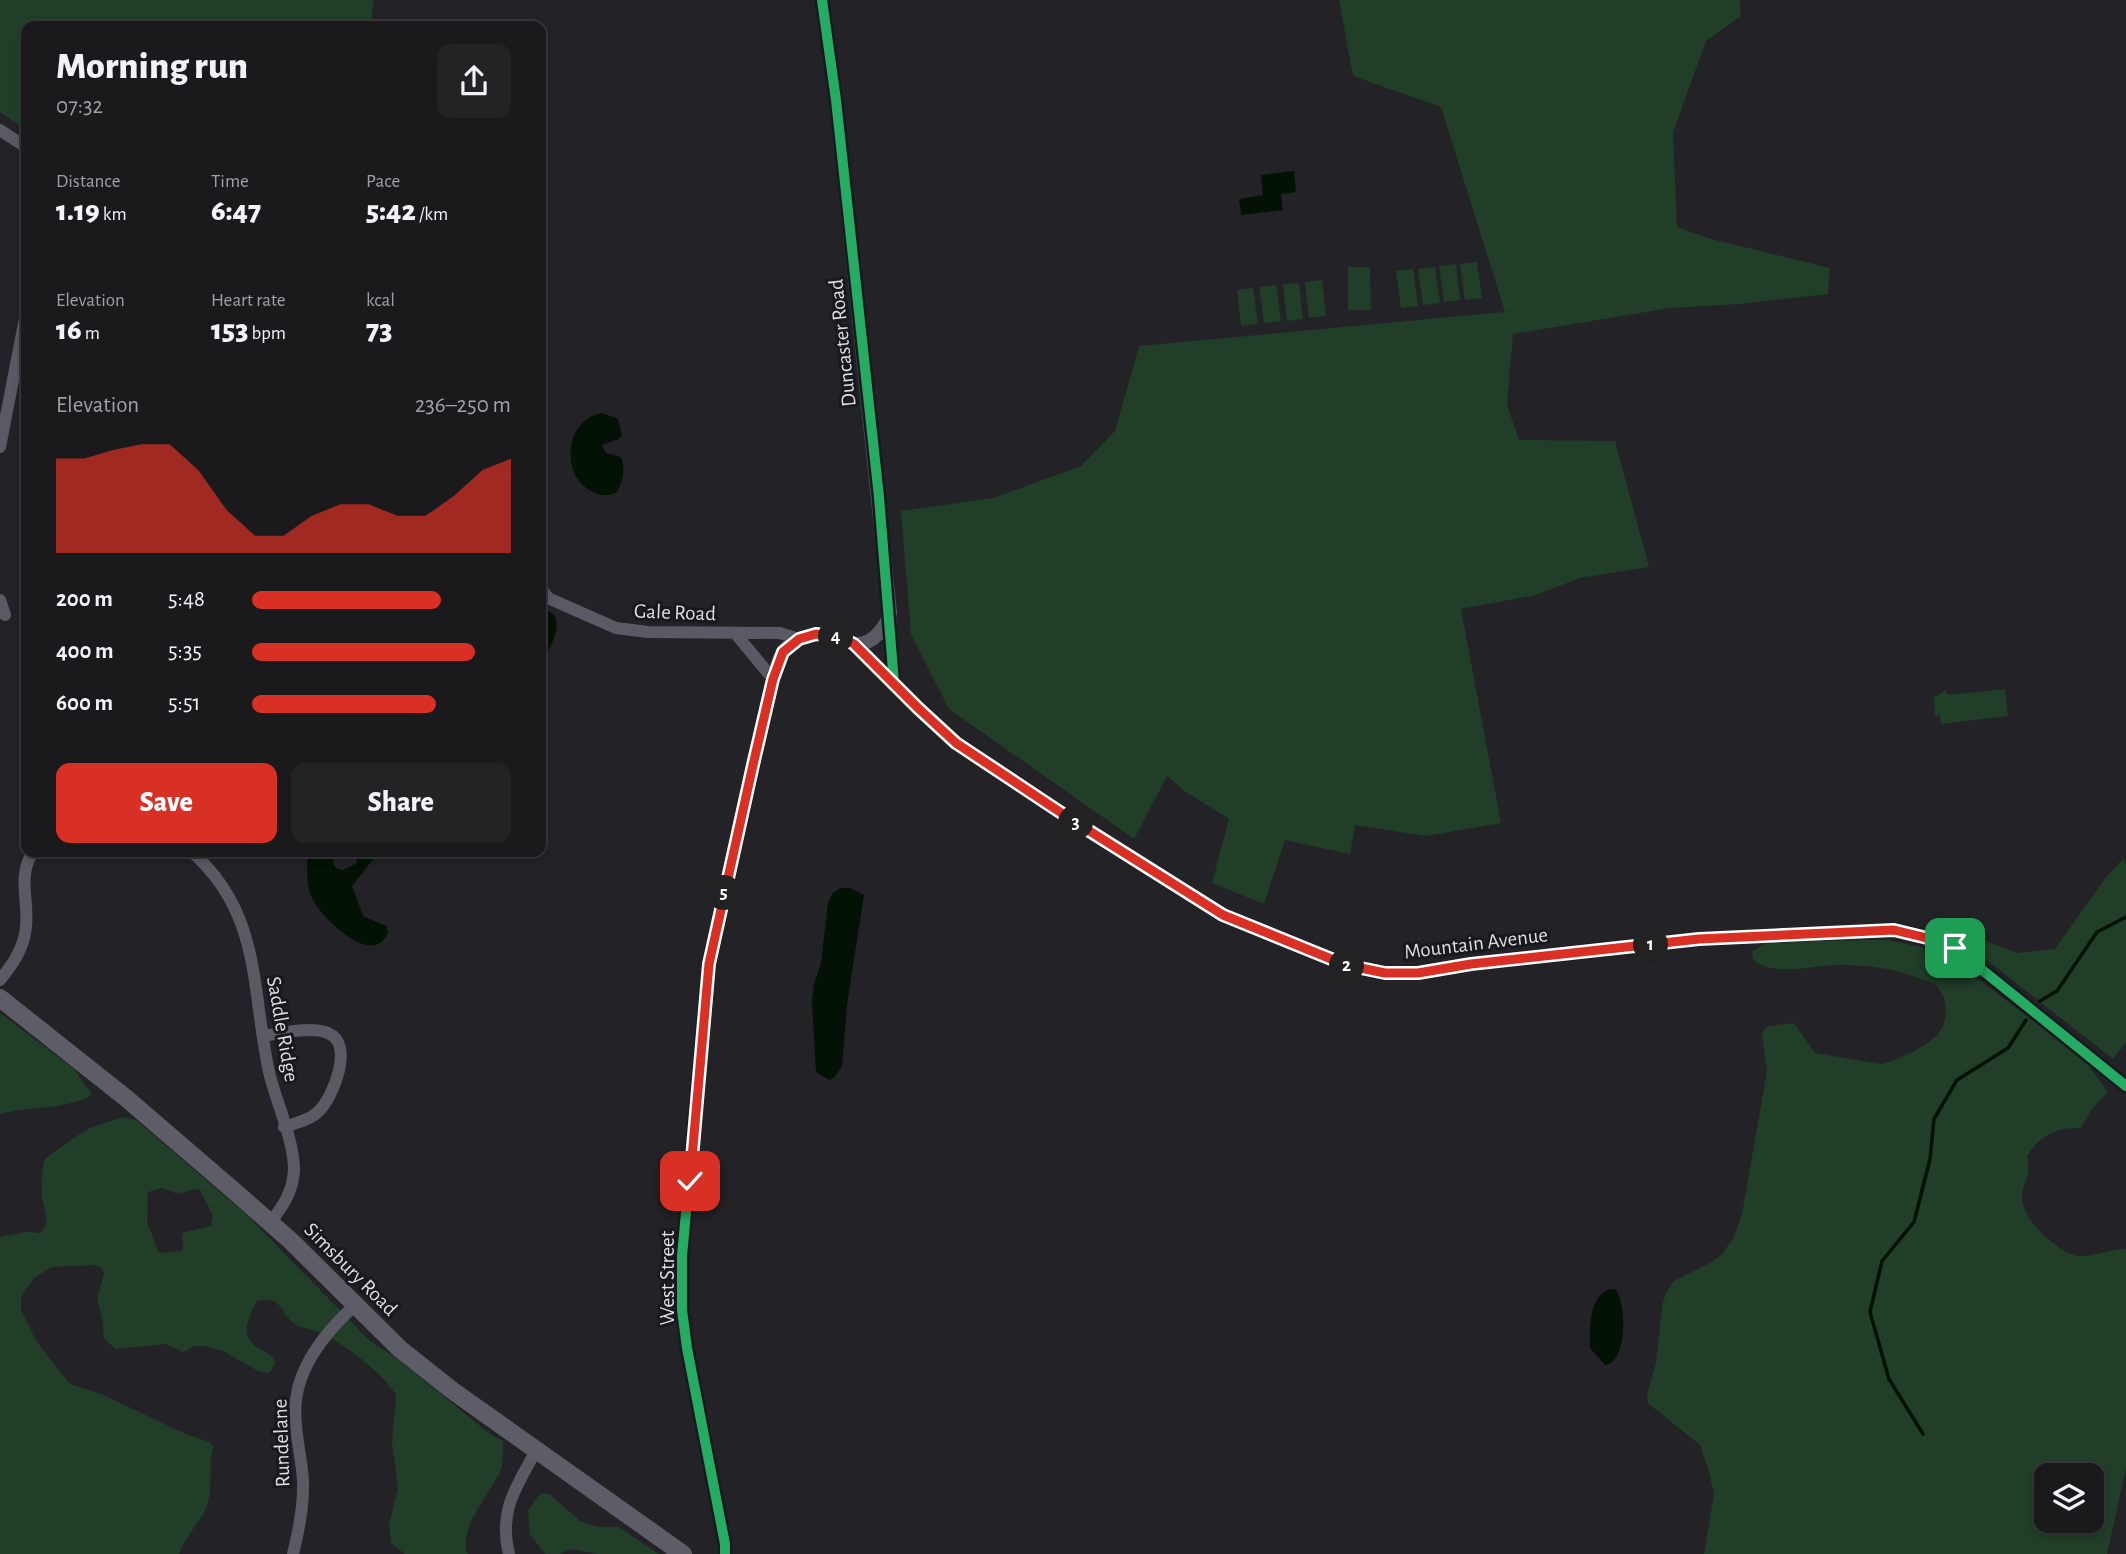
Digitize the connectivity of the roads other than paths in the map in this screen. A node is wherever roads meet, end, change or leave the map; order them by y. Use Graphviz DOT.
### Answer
graph roads {
  1 [pos="822,0"];
  2 [pos="0,130"];
  3 [pos="21,145"];
  4 [pos="21,339"];
  5 [pos="0,447"];
  6 [pos="546,595"];
  7 [pos="0,600"];
  8 [pos="890,613"];
  9 [pos="5,615"];
  10 [pos="735,633"];
  11 [pos="799,639"];
  12 [pos="854,644"];
  13 [pos="773,679"];
  14 [pos="894,683"];
  15 [pos="31,857"];
  16 [pos="197,857"];
  17 [pos="0,980"];
  18 [pos="0,998"];
  19 [pos="263,1036"];
  20 [pos="2126,1086"];
  21 [pos="284,1127"];
  22 [pos="271,1223"];
  23 [pos="354,1306"];
  24 [pos="537,1449"];
  25 [pos="293,1554"];
  26 [pos="509,1554"];
  27 [pos="683,1554"];
  28 [pos="724,1554"];
  1 -- 8 [label="street, Duncaster Road"];
  2 -- 3 [label="street"];
  4 -- 5 [label="street"];
  6 -- 10 [label="street, Gale Road"];
  7 -- 9 [label="street"];
  8 -- 12 [label="street"];
  8 -- 14 [label="street, Duncaster Road"];
  10 -- 11 [label="street, Gale Road"];
  10 -- 13 [label="street, Gale Road"];
  11 -- 12 [label="street, Mountain Avenue"];
  11 -- 13 [label="street, West Street"];
  12 -- 14 [label="street, Mountain Avenue"];
  13 -- 28 [label="street, West Street"];
  14 -- 20 [label="street, Mountain Avenue"];
  15 -- 17 [label="street"];
  16 -- 19 [label="street, Saddle Ridge"];
  18 -- 22 [label="main road, Simsbury Road"];
  19 -- 21 [label="street, Saddle Ridge"];
  19 -- 21 [label="street"];
  21 -- 22 [label="street, Saddle Ridge"];
  22 -- 23 [label="main road, Simsbury Road"];
  23 -- 24 [label="main road, Simsbury Road"];
  23 -- 25 [label="street, Rundelane"];
  24 -- 26 [label="street"];
  24 -- 27 [label="main road, Simsbury Road"];
}
